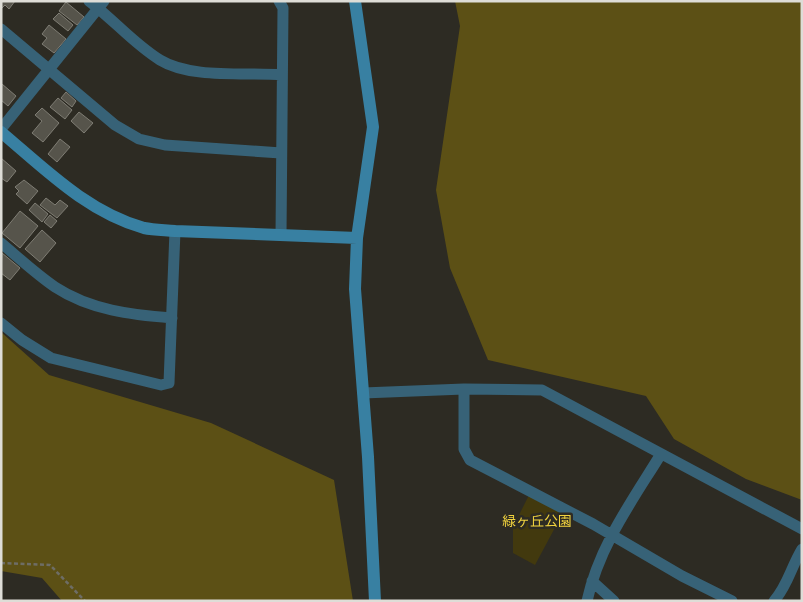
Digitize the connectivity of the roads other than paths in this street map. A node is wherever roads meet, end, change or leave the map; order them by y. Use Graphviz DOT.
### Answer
graph roads {
  1 [pos="279,1"];
  2 [pos="355,1"];
  3 [pos="97,4"];
  4 [pos="1,29"];
  5 [pos="50,69"];
  6 [pos="282,74"];
  7 [pos="1,130"];
  8 [pos="281,153"];
  9 [pos="175,231"];
  10 [pos="281,235"];
  11 [pos="357,238"];
  12 [pos="1,243"];
  13 [pos="172,318"];
  14 [pos="1,323"];
  15 [pos="464,389"];
  16 [pos="363,393"];
  17 [pos="661,454"];
  18 [pos="802,529"];
  19 [pos="612,534"];
  20 [pos="802,549"];
  21 [pos="592,581"];
  22 [pos="375,601"];
  23 [pos="587,601"];
  24 [pos="614,601"];
  25 [pos="732,601"];
  26 [pos="774,601"];
  1 -- 6 [label="street"];
  2 -- 11 [label="street"];
  3 -- 5 [label="street"];
  3 -- 6 [label="street"];
  4 -- 5 [label="street"];
  5 -- 7 [label="street"];
  5 -- 8 [label="street"];
  6 -- 8 [label="street"];
  7 -- 9 [label="street"];
  8 -- 10 [label="street"];
  9 -- 10 [label="street"];
  9 -- 13 [label="street"];
  10 -- 11 [label="street"];
  11 -- 16 [label="street"];
  12 -- 13 [label="street"];
  13 -- 14 [label="street"];
  15 -- 16 [label="street"];
  15 -- 17 [label="street"];
  15 -- 19 [label="street"];
  16 -- 22 [label="street"];
  17 -- 18 [label="street"];
  17 -- 19 [label="street"];
  19 -- 21 [label="street"];
  19 -- 25 [label="street"];
  20 -- 26 [label="street"];
  21 -- 23 [label="street"];
  21 -- 24 [label="street"];
}
